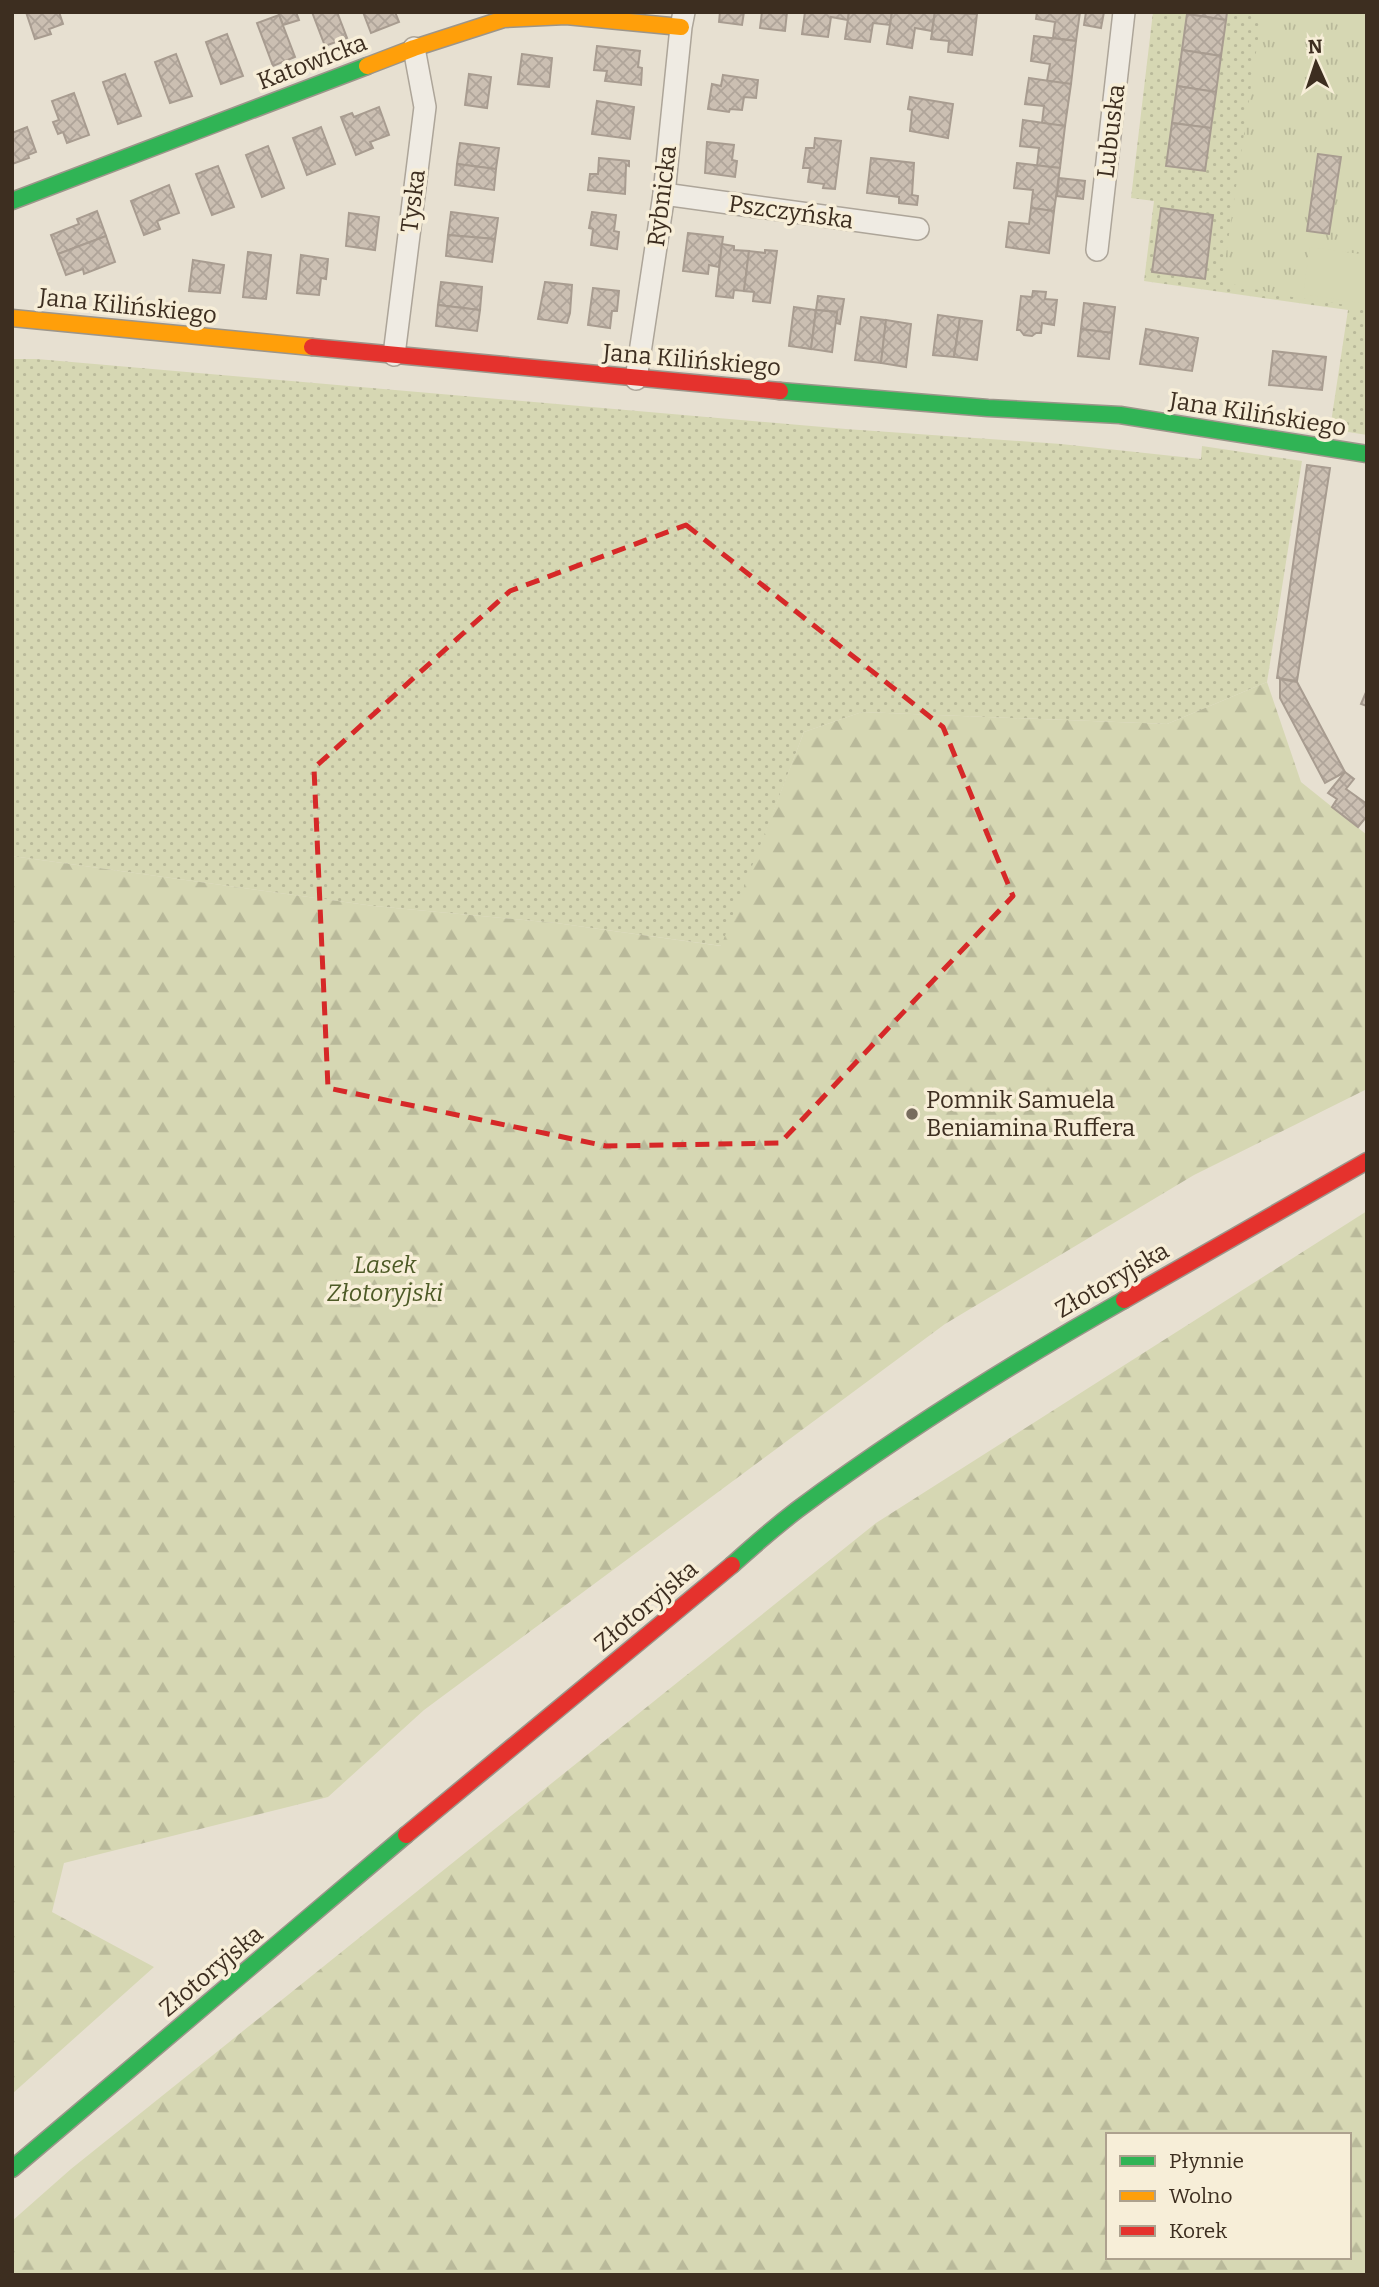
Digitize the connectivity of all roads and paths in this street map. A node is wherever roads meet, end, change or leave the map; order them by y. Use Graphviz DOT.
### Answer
graph roads {
  1 [pos="1124,12"];
  2 [pos="683,20"];
  3 [pos="414,48"];
  4 [pos="664,194"];
  5 [pos="12,201"];
  6 [pos="918,229"];
  7 [pos="1097,250"];
  8 [pos="12,318"];
  9 [pos="394,355"];
  10 [pos="636,379"];
  11 [pos="1367,454"];
  12 [pos="1367,1161"];
  13 [pos="12,2169"];
  1 -- 7 [label="street, Lubuska"];
  2 -- 3 [label="street, Katowicka"];
  2 -- 4 [label="street, Rybnicka"];
  3 -- 5 [label="street, Katowicka"];
  3 -- 9 [label="street, Tyska"];
  4 -- 6 [label="street, Pszczyńska"];
  4 -- 10 [label="street, Rybnicka"];
  8 -- 9 [label="street, Jana Kilińskiego"];
  9 -- 10 [label="street, Jana Kilińskiego"];
  10 -- 11 [label="street, Jana Kilińskiego"];
  12 -- 13 [label="street, Złotoryjska"];
}
